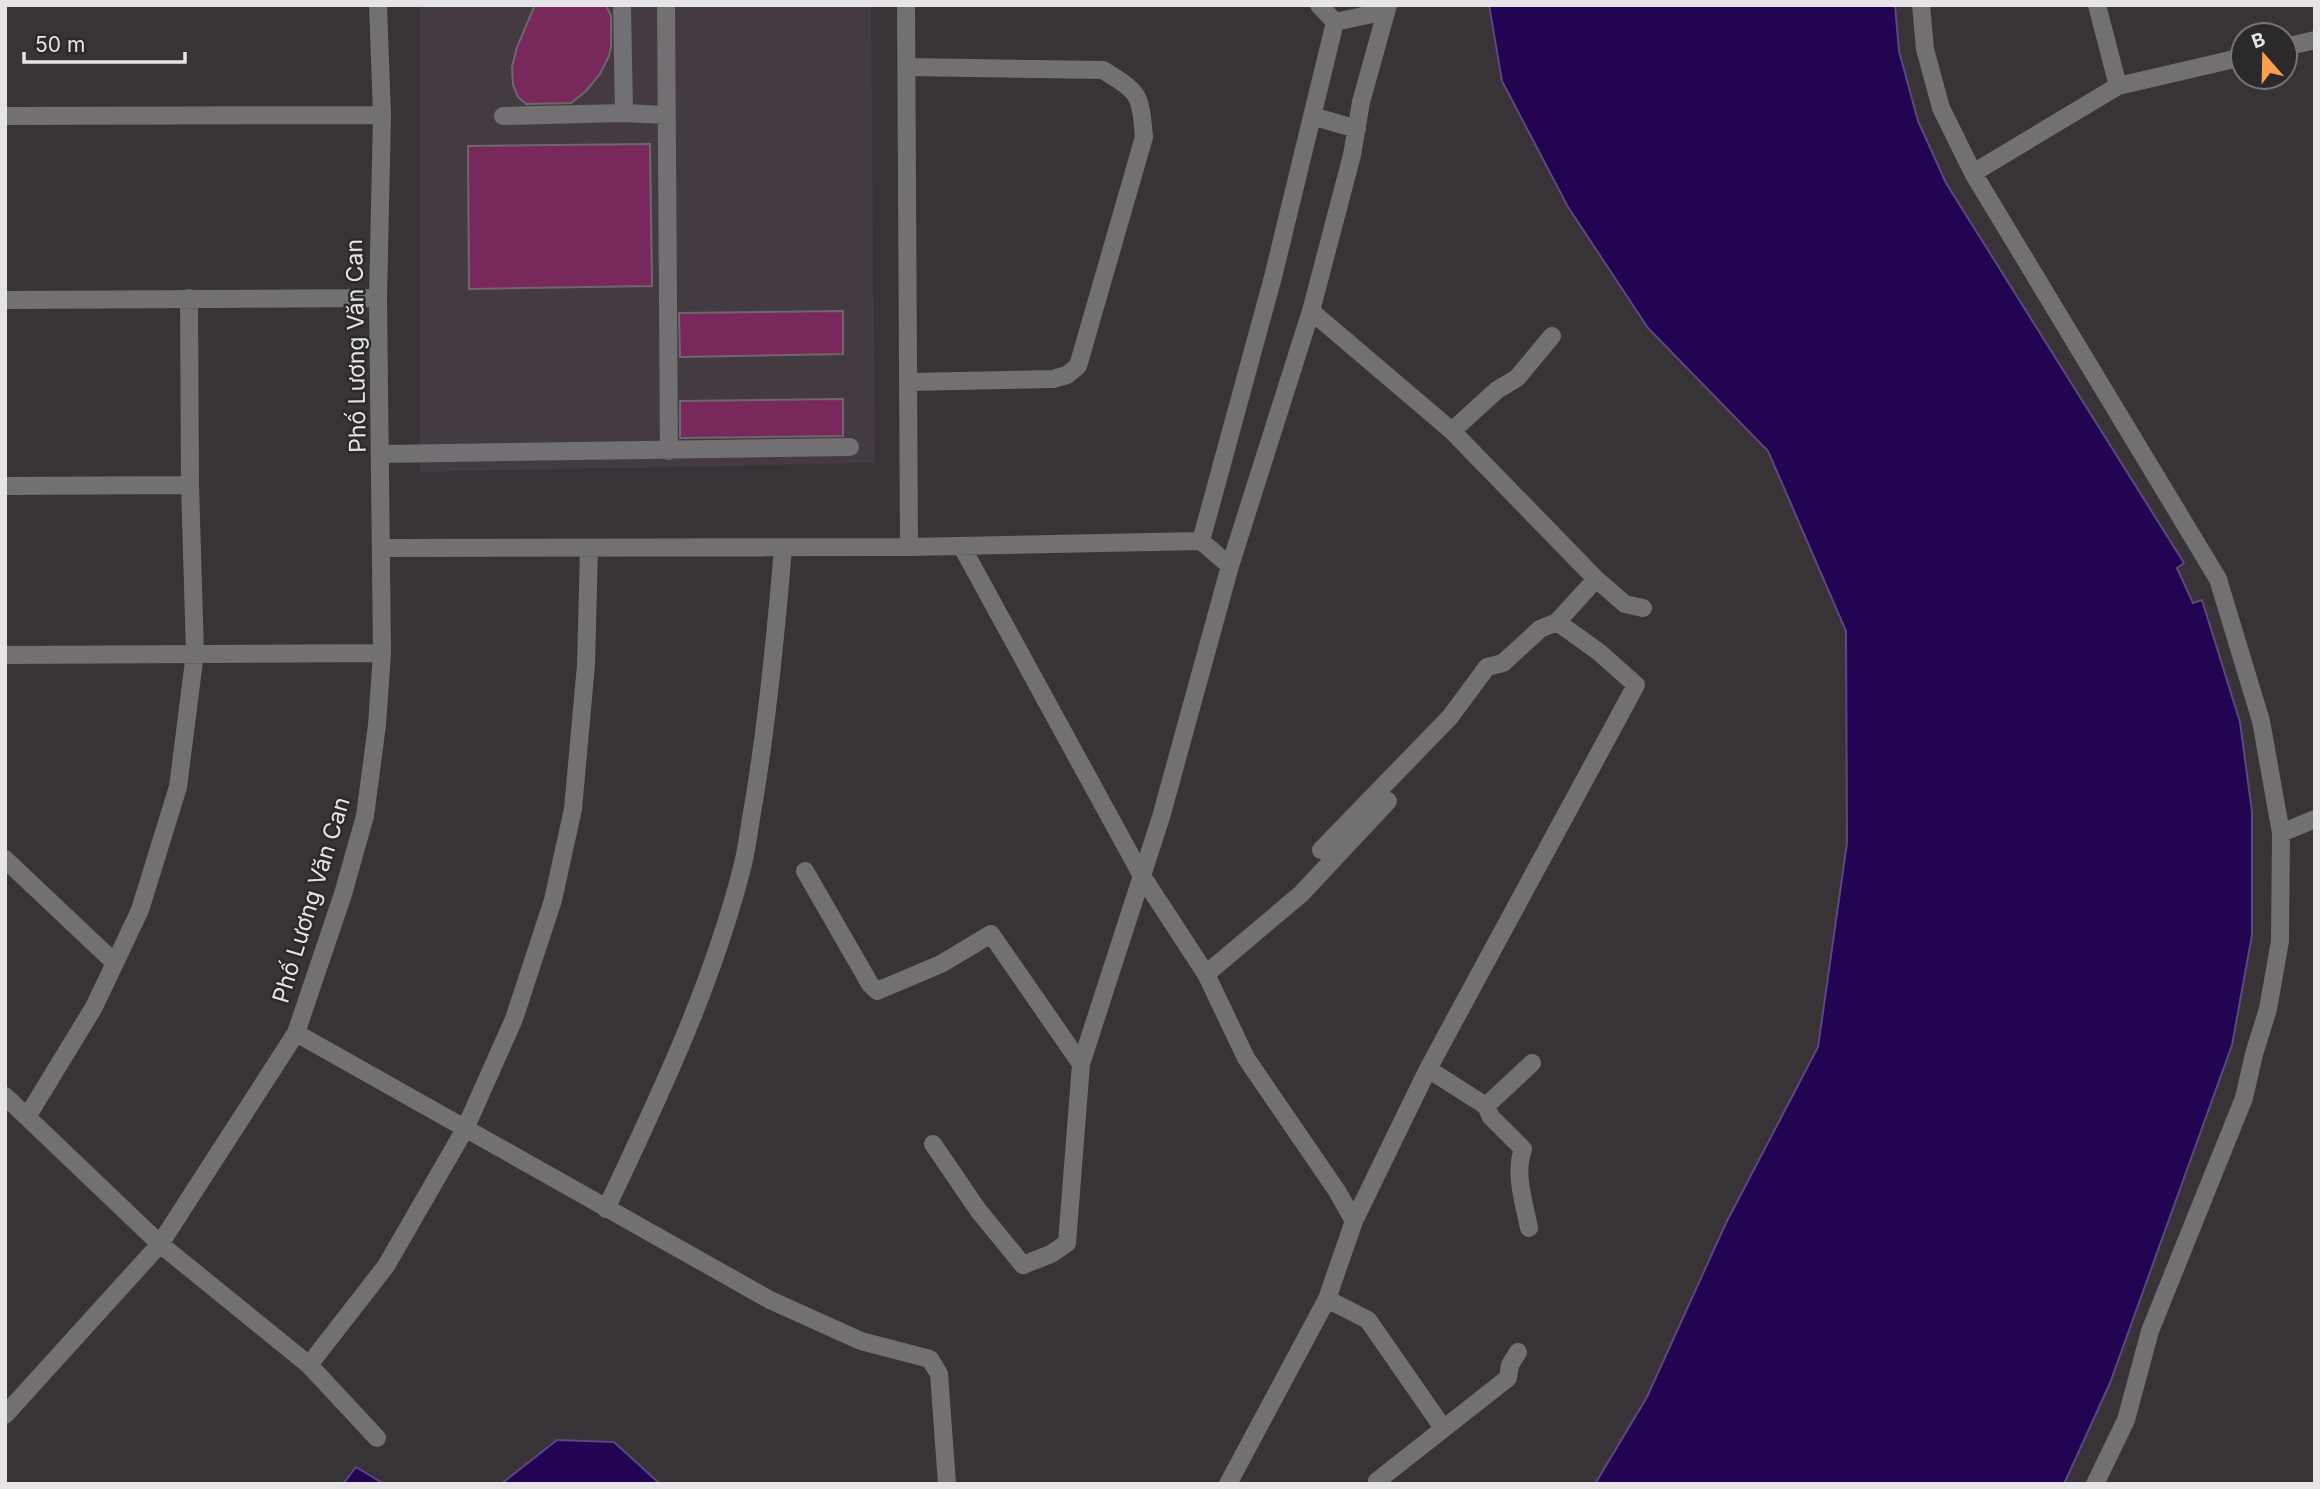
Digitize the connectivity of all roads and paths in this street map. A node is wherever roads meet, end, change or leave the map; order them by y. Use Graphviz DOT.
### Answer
graph roads {
  1 [pos="378,5"];
  2 [pos="622,5"];
  3 [pos="666,5"];
  4 [pos="906,5"];
  5 [pos="1319,5"];
  6 [pos="1922,5"];
  7 [pos="2097,5"];
  8 [pos="1387,8"];
  9 [pos="1335,22"];
  10 [pos="2229,60"];
  11 [pos="907,67"];
  12 [pos="2118,86"];
  13 [pos="624,113"];
  14 [pos="382,115"];
  15 [pos="666,115"];
  16 [pos="5,116"];
  17 [pos="503,116"];
  18 [pos="1312,116"];
  19 [pos="1357,129"];
  20 [pos="1973,173"];
  21 [pos="189,298"];
  22 [pos="378,298"];
  23 [pos="5,300"];
  24 [pos="1311,311"];
  25 [pos="1552,336"];
  26 [pos="908,382"];
  27 [pos="1452,431"];
  28 [pos="850,447"];
  29 [pos="669,451"];
  30 [pos="382,454"];
  31 [pos="190,485"];
  32 [pos="5,486"];
  33 [pos="1201,541"];
  34 [pos="909,547"];
  35 [pos="962,547"];
  36 [pos="383,548"];
  37 [pos="589,548"];
  38 [pos="783,548"];
  39 [pos="1230,566"];
  40 [pos="1595,579"];
  41 [pos="1643,608"];
  42 [pos="1557,622"];
  43 [pos="195,653"];
  44 [pos="382,653"];
  45 [pos="5,655"];
  46 [pos="1388,801"];
  47 [pos="2315,819"];
  48 [pos="2281,833"];
  49 [pos="1321,850"];
  50 [pos="5,859"];
  51 [pos="805,871"];
  52 [pos="1142,876"];
  53 [pos="115,963"];
  54 [pos="1206,974"];
  55 [pos="296,1033"];
  56 [pos="1532,1063"];
  57 [pos="1081,1064"];
  58 [pos="1429,1069"];
  59 [pos="5,1096"];
  60 [pos="1486,1106"];
  61 [pos="27,1116"];
  62 [pos="466,1129"];
  63 [pos="933,1144"];
  64 [pos="606,1209"];
  65 [pos="1354,1221"];
  66 [pos="1529,1228"];
  67 [pos="160,1244"];
  68 [pos="1327,1299"];
  69 [pos="1518,1352"];
  70 [pos="309,1365"];
  71 [pos="5,1415"];
  72 [pos="1443,1428"];
  73 [pos="377,1438"];
  74 [pos="947,1484"];
  75 [pos="1228,1484"];
  76 [pos="1379,1484"];
  77 [pos="2095,1484"];
  1 -- 14 [label="street, Phố Lương Văn Can"];
  2 -- 13 [label="street"];
  3 -- 15 [label="street"];
  4 -- 11 [label="street"];
  5 -- 9 [label="street"];
  6 -- 20 [label="street"];
  7 -- 12 [label="street"];
  8 -- 9 [label="street"];
  8 -- 19 [label="street"];
  9 -- 18 [label="street"];
  10 -- 12 [label="street"];
  11 -- 26 [label="street"];
  11 -- 26 [label="street"];
  12 -- 20 [label="street"];
  13 -- 15 [label="street"];
  13 -- 17 [label="street"];
  14 -- 16 [label="street"];
  14 -- 22 [label="street, Phố Lương Văn Can"];
  15 -- 29 [label="street"];
  18 -- 19 [label="street"];
  18 -- 33 [label="street"];
  19 -- 24 [label="street"];
  20 -- 48 [label="street"];
  21 -- 22 [label="street"];
  21 -- 23 [label="street"];
  21 -- 31 [label="street"];
  22 -- 30 [label="street, Phố Lương Văn Can"];
  24 -- 27 [label="street"];
  24 -- 39 [label="street"];
  25 -- 27 [label="street"];
  26 -- 34 [label="street"];
  27 -- 40 [label="street"];
  28 -- 29 [label="street"];
  29 -- 30 [label="street"];
  30 -- 36 [label="street, Phố Lương Văn Can"];
  31 -- 32 [label="street"];
  31 -- 43 [label="street"];
  33 -- 35 [label="street"];
  33 -- 39 [label="street"];
  34 -- 35 [label="street"];
  34 -- 38 [label="street"];
  35 -- 52 [label="street"];
  36 -- 37 [label="street"];
  36 -- 44 [label="street, Phố Lương Văn Can"];
  37 -- 38 [label="street"];
  37 -- 62 [label="street"];
  38 -- 64 [label="street"];
  39 -- 52 [label="street"];
  40 -- 41 [label="street"];
  40 -- 42 [label="street"];
  42 -- 49 [label="street"];
  42 -- 58 [label="street"];
  43 -- 44 [label="street"];
  43 -- 45 [label="street"];
  43 -- 53 [label="street"];
  44 -- 55 [label="street, Phố Lương Văn Can"];
  46 -- 54 [label="street"];
  47 -- 48 [label="street"];
  48 -- 77 [label="street"];
  50 -- 53 [label="street"];
  51 -- 57 [label="street"];
  52 -- 54 [label="street"];
  52 -- 57 [label="street"];
  53 -- 61 [label="street"];
  54 -- 65 [label="street"];
  55 -- 62 [label="street"];
  55 -- 67 [label="street, Phố Lương Văn Can"];
  56 -- 60 [label="street"];
  57 -- 63 [label="street"];
  58 -- 60 [label="street"];
  58 -- 65 [label="street"];
  59 -- 61 [label="street"];
  60 -- 66 [label="street"];
  61 -- 67 [label="street"];
  62 -- 64 [label="street"];
  62 -- 70 [label="street"];
  64 -- 74 [label="street"];
  65 -- 68 [label="street"];
  67 -- 70 [label="street"];
  67 -- 71 [label="street, Phố Lương Văn Can"];
  68 -- 72 [label="street"];
  68 -- 75 [label="street"];
  69 -- 72 [label="street"];
  70 -- 73 [label="street"];
  72 -- 76 [label="street"];
}
